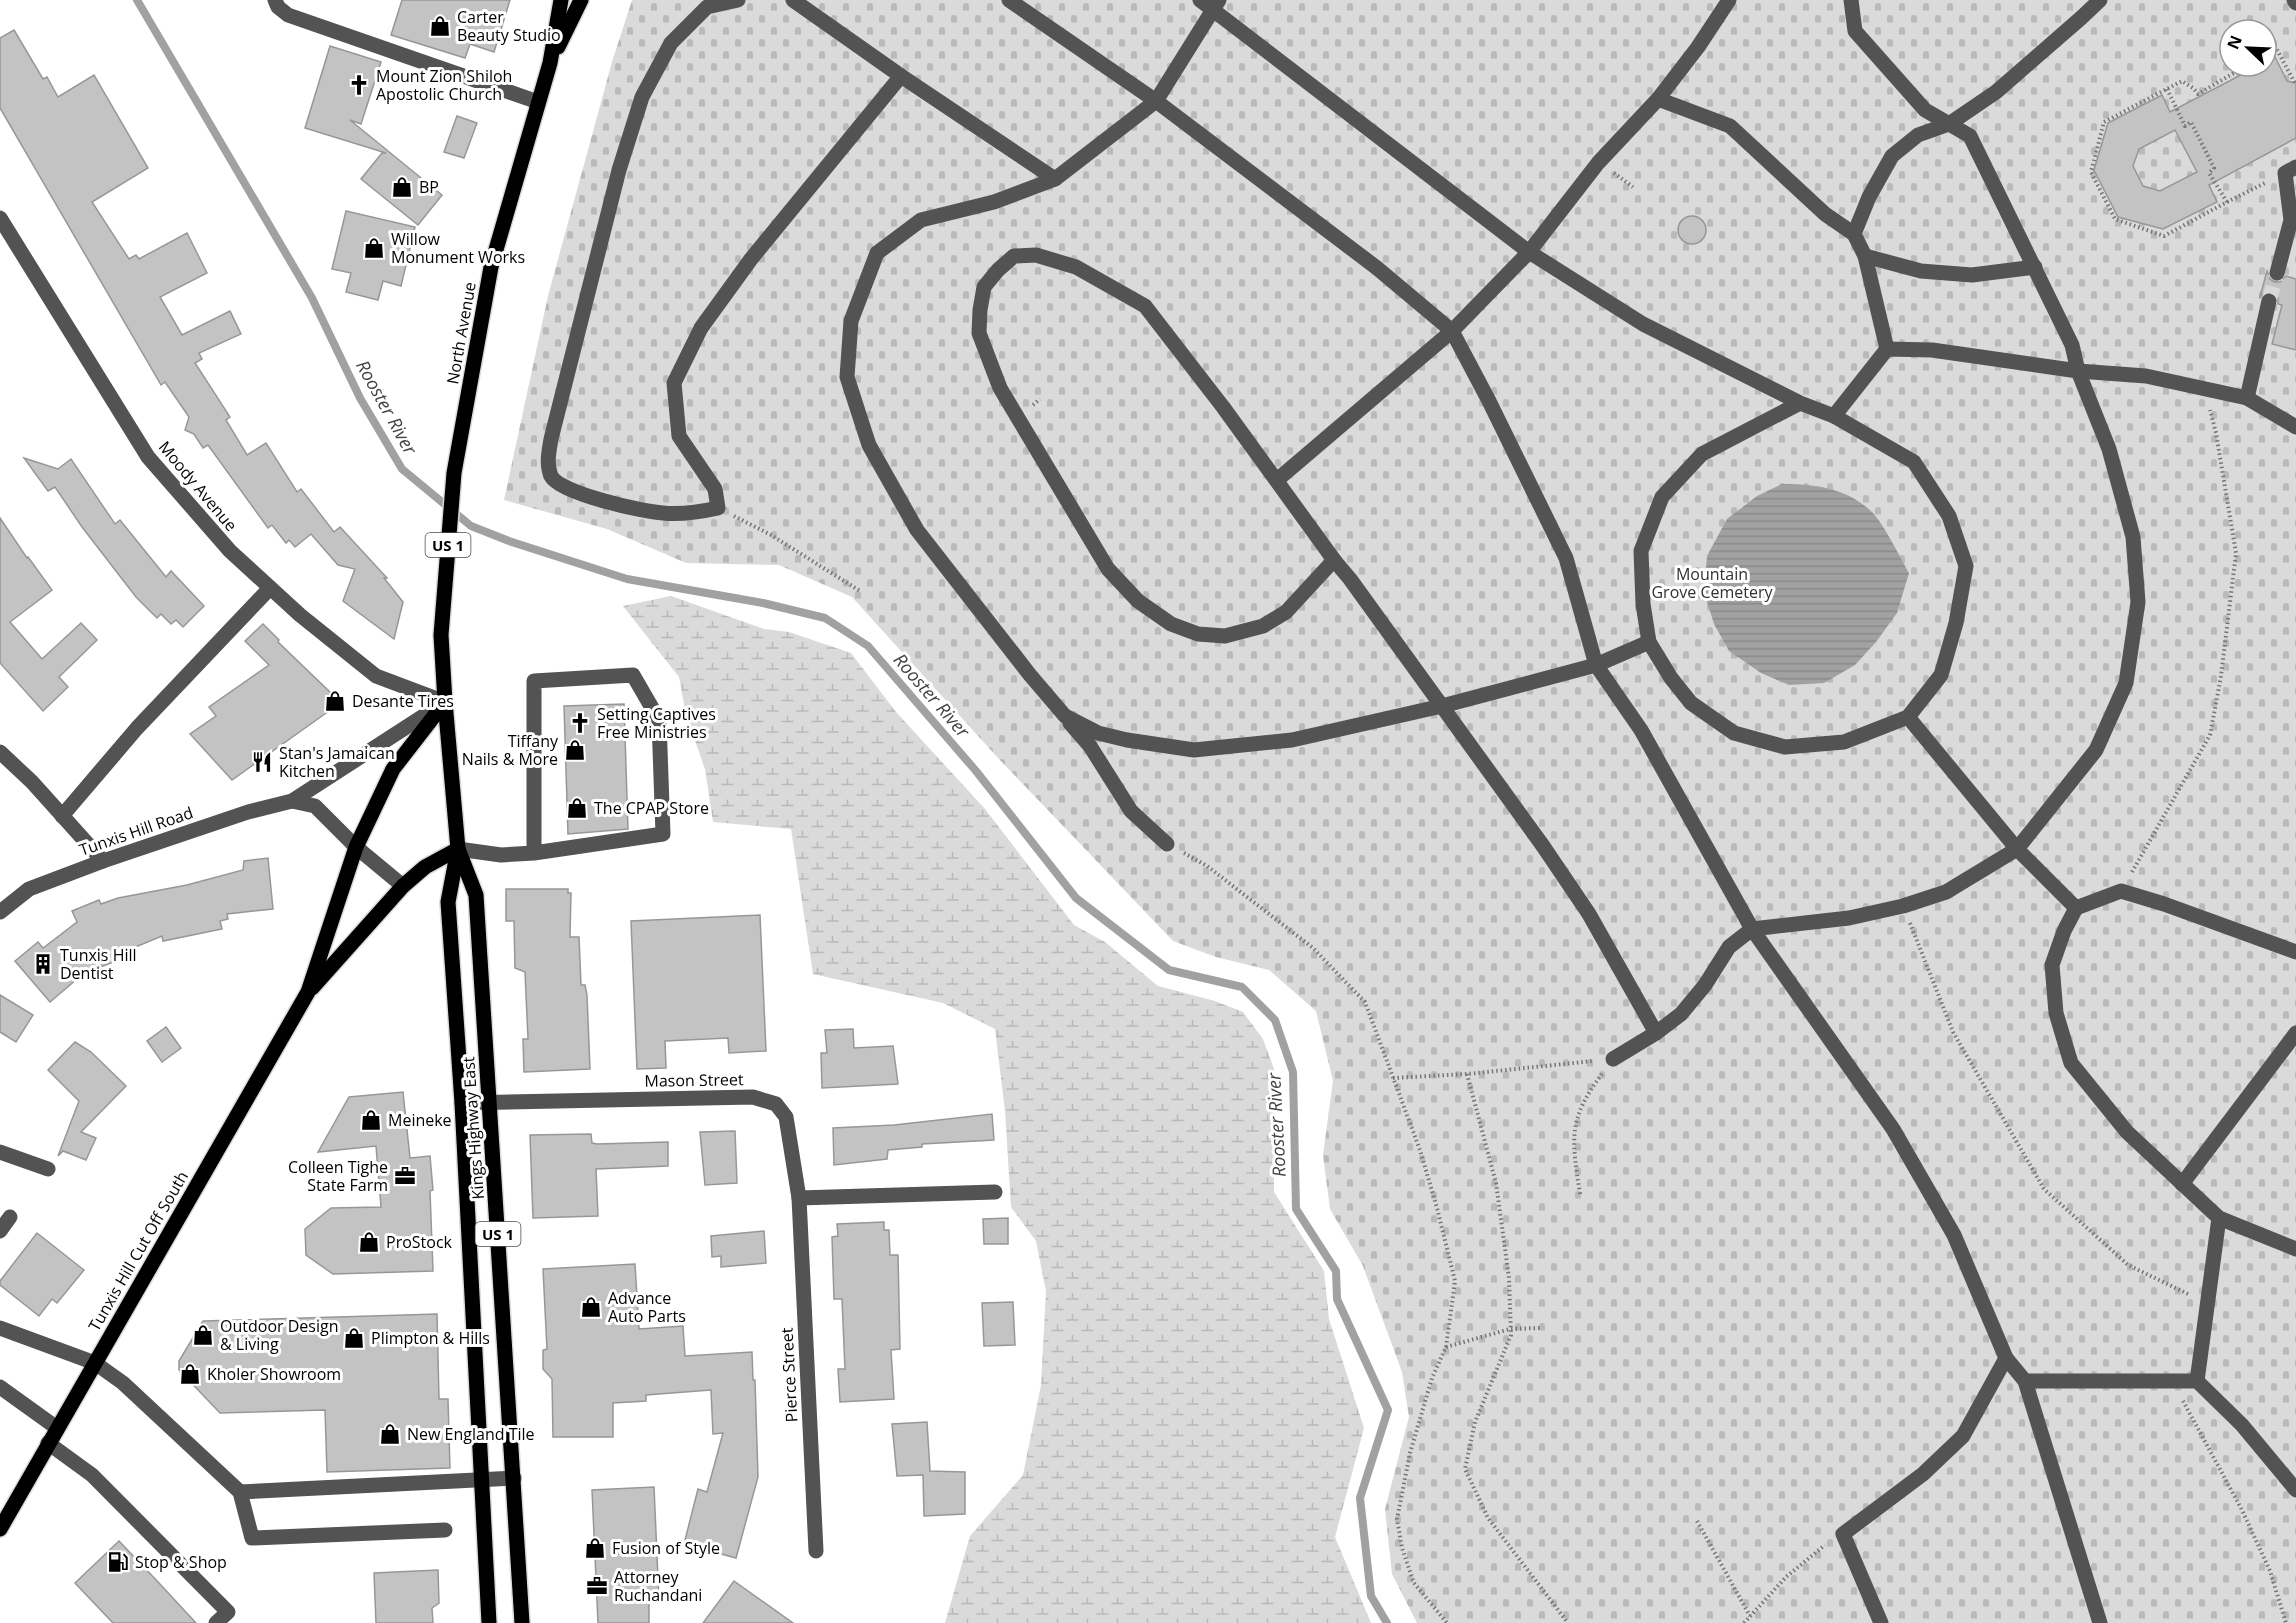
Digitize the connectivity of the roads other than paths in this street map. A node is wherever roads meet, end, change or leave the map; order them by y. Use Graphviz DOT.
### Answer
graph roads {
  1 [pos="275,0"];
  2 [pos="561,0"];
  3 [pos="581,0"];
  4 [pos="738,0"];
  5 [pos="793,0"];
  6 [pos="1009,0"];
  7 [pos="1729,0"];
  8 [pos="1837,0"];
  9 [pos="2100,0"];
  10 [pos="1210,2"];
  11 [pos="1852,3"];
  12 [pos="550,63"];
  13 [pos="901,76"];
  14 [pos="1658,99"];
  15 [pos="1156,101"];
  16 [pos="538,102"];
  17 [pos="1949,124"];
  18 [pos="2291,170"];
  19 [pos="1055,179"];
  20 [pos="0,218"];
  21 [pos="2293,220"];
  22 [pos="1854,234"];
  23 [pos="1529,252"];
  24 [pos="1865,256"];
  25 [pos="2035,267"];
  26 [pos="2277,273"];
  27 [pos="2269,302"];
  28 [pos="1452,331"];
  29 [pos="1887,349"];
  30 [pos="2078,371"];
  31 [pos="2247,398"];
  32 [pos="1800,403"];
  33 [pos="1834,416"];
  34 [pos="2296,427"];
  35 [pos="454,473"];
  36 [pos="1276,480"];
  37 [pos="1334,560"];
  38 [pos="270,588"];
  39 [pos="1649,642"];
  40 [pos="1596,665"];
  41 [pos="445,702"];
  42 [pos="1442,706"];
  43 [pos="1065,716"];
  44 [pos="1908,717"];
  45 [pos="0,752"];
  46 [pos="292,801"];
  47 [pos="62,816"];
  48 [pos="1167,844"];
  49 [pos="357,847"];
  50 [pos="458,849"];
  51 [pos="2017,849"];
  52 [pos="534,853"];
  53 [pos="104,861"];
  54 [pos="403,886"];
  55 [pos="2076,908"];
  56 [pos="0,912"];
  57 [pos="1752,929"];
  58 [pos="2296,952"];
  59 [pos="308,992"];
  60 [pos="1656,1033"];
  61 [pos="2296,1033"];
  62 [pos="1613,1059"];
  63 [pos="462,1103"];
  64 [pos="490,1103"];
  65 [pos="0,1152"];
  66 [pos="48,1169"];
  67 [pos="2182,1184"];
  68 [pos="995,1192"];
  69 [pos="799,1198"];
  70 [pos="10,1217"];
  71 [pos="2219,1218"];
  72 [pos="0,1231"];
  73 [pos="2296,1249"];
  74 [pos="0,1328"];
  75 [pos="2006,1358"];
  76 [pos="95,1363"];
  77 [pos="2025,1381"];
  78 [pos="2197,1381"];
  79 [pos="0,1387"];
  80 [pos="57,1428"];
  81 [pos="48,1443"];
  82 [pos="481,1478"];
  83 [pos="514,1478"];
  84 [pos="2296,1490"];
  85 [pos="240,1492"];
  86 [pos="0,1529"];
  87 [pos="445,1530"];
  88 [pos="816,1551"];
  89 [pos="216,1623"];
  90 [pos="489,1623"];
  91 [pos="522,1623"];
  92 [pos="1881,1623"];
  93 [pos="2100,1623"];
  1 -- 16 [label="street"];
  2 -- 12 [label="main road, North Avenue / US 1"];
  3 -- 12 [label="main road, North Avenue / US 1"];
  4 -- 13 [label="street"];
  5 -- 13 [label="street"];
  6 -- 15 [label="street"];
  7 -- 14 [label="street"];
  8 -- 11 [label="street"];
  9 -- 17 [label="street"];
  10 -- 15 [label="street"];
  10 -- 23 [label="street"];
  11 -- 17 [label="street"];
  12 -- 16 [label="main road, North Avenue / US 1"];
  13 -- 19 [label="street"];
  14 -- 22 [label="street"];
  14 -- 23 [label="street"];
  15 -- 19 [label="street"];
  15 -- 28 [label="street"];
  16 -- 35 [label="main road, North Avenue / US 1"];
  17 -- 22 [label="street"];
  17 -- 25 [label="street"];
  18 -- 21 [label="street"];
  19 -- 43 [label="street"];
  20 -- 38 [label="street, Moody Avenue"];
  21 -- 26 [label="street"];
  22 -- 24 [label="street"];
  23 -- 28 [label="street"];
  23 -- 32 [label="street"];
  24 -- 25 [label="street"];
  24 -- 29 [label="street"];
  25 -- 30 [label="street"];
  27 -- 31 [label="street"];
  28 -- 36 [label="street"];
  28 -- 40 [label="street"];
  29 -- 30 [label="street"];
  29 -- 33 [label="street"];
  30 -- 31 [label="street"];
  30 -- 51 [label="street"];
  31 -- 34 [label="street"];
  32 -- 33 [label="street"];
  32 -- 39 [label="street"];
  33 -- 44 [label="street"];
  35 -- 41 [label="main road, Kings Highway East / US 1"];
  36 -- 37 [label="street"];
  36 -- 37 [label="street"];
  37 -- 42 [label="street"];
  38 -- 41 [label="street, Moody Avenue"];
  38 -- 47 [label="street"];
  39 -- 40 [label="street"];
  39 -- 44 [label="street"];
  40 -- 42 [label="street"];
  40 -- 57 [label="street"];
  41 -- 46 [label="street, Tunxis Hill Road"];
  41 -- 49 [label="main road, Tunxis Hill Cut Off South"];
  41 -- 50 [label="main road, Kings Highway East / US 1"];
  42 -- 43 [label="street"];
  42 -- 60 [label="street"];
  43 -- 48 [label="street"];
  44 -- 51 [label="street"];
  45 -- 47 [label="street"];
  46 -- 49 [label="street"];
  46 -- 53 [label="street, Tunxis Hill Road"];
  47 -- 53 [label="street"];
  49 -- 54 [label="street"];
  49 -- 59 [label="main road, Tunxis Hill Cut Off South"];
  50 -- 52 [label="street"];
  50 -- 54 [label="main road, Tunxis Hill Cut Off South"];
  50 -- 63 [label="main road, Kings Highway East / US 1"];
  50 -- 64 [label="main road, Kings Highway East / US 1"];
  51 -- 55 [label="street"];
  51 -- 57 [label="street"];
  52 -- 52 [label="street"];
  53 -- 56 [label="street, Tunxis Hill Road"];
  54 -- 59 [label="main road, Tunxis Hill Cut Off South"];
  55 -- 58 [label="street"];
  55 -- 67 [label="street"];
  57 -- 60 [label="street"];
  57 -- 75 [label="street"];
  59 -- 76 [label="main road, Tunxis Hill Cut Off South"];
  60 -- 62 [label="street"];
  61 -- 67 [label="street"];
  63 -- 64 [label="street, Mason Street"];
  63 -- 82 [label="main road, Kings Highway East / US 1"];
  64 -- 69 [label="street, Mason Street"];
  64 -- 83 [label="main road, Kings Highway East / US 1"];
  65 -- 66 [label="street"];
  67 -- 71 [label="street"];
  68 -- 69 [label="street"];
  69 -- 88 [label="street, Pierce Street"];
  70 -- 72 [label="street"];
  71 -- 73 [label="street"];
  71 -- 78 [label="street"];
  74 -- 76 [label="street"];
  75 -- 77 [label="street"];
  75 -- 92 [label="street"];
  76 -- 80 [label="main road, Tunxis Hill Cut Off South"];
  76 -- 85 [label="street"];
  77 -- 78 [label="street"];
  77 -- 93 [label="street"];
  78 -- 84 [label="street"];
  79 -- 80 [label="street"];
  80 -- 81 [label="main road, Tunxis Hill Cut Off South"];
  81 -- 86 [label="main road, Tunxis Hill Cut Off South"];
  81 -- 89 [label="street"];
  82 -- 83 [label="street"];
  82 -- 85 [label="street"];
  82 -- 90 [label="main road, Kings Highway East / US 1"];
  83 -- 91 [label="main road, Kings Highway East / US 1"];
  85 -- 87 [label="street"];
}
